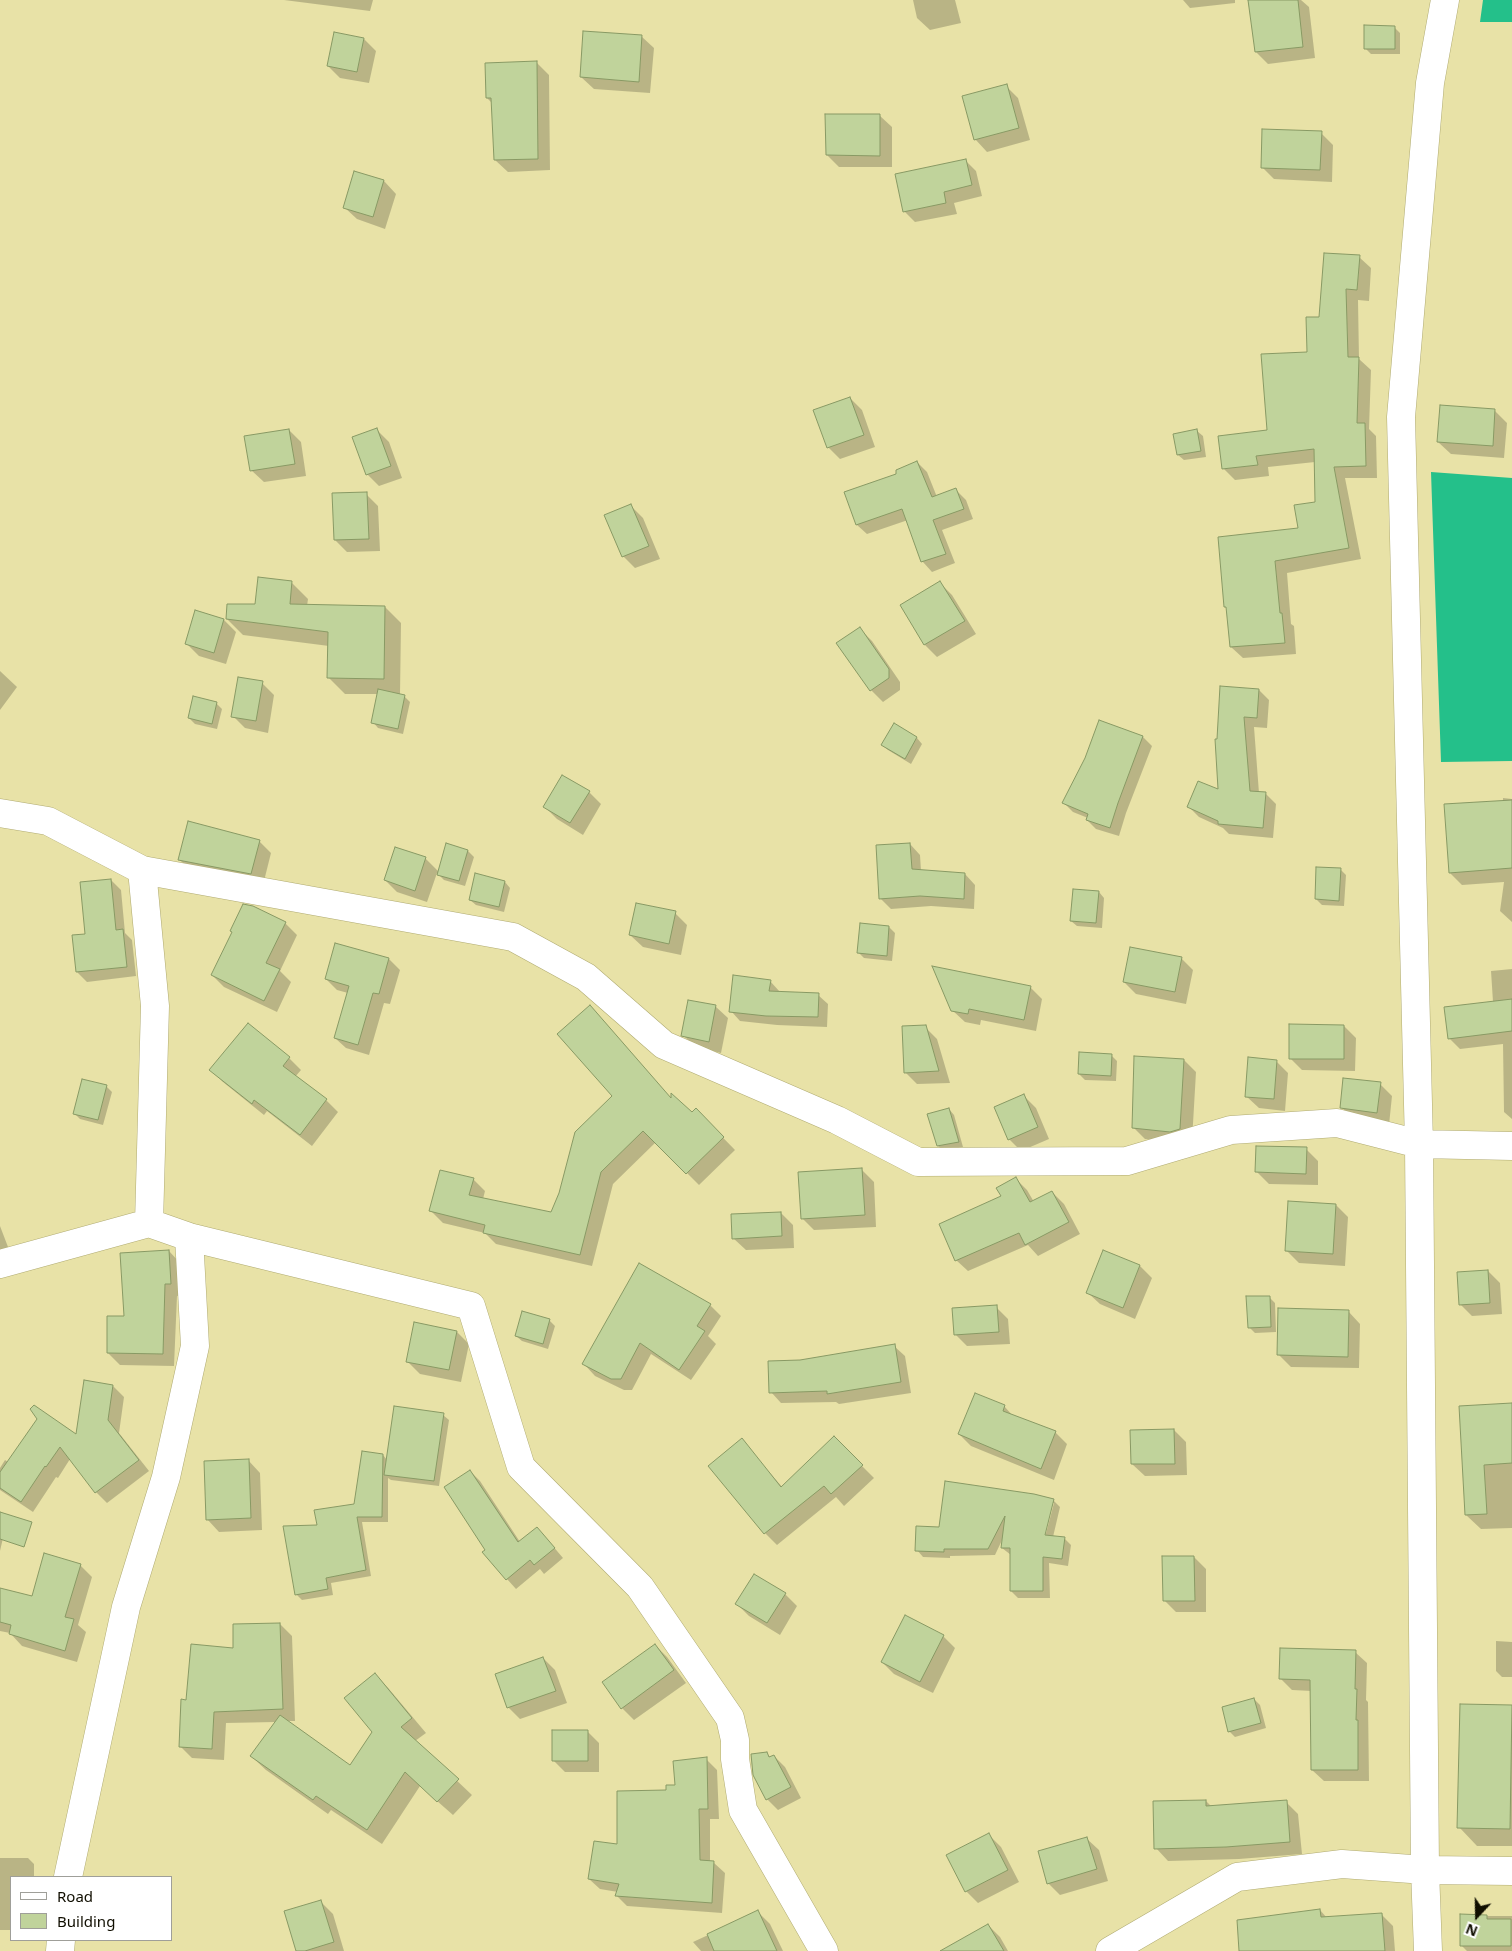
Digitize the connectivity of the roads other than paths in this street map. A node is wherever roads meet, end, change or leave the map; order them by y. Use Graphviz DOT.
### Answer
graph roads {
  1 [pos="1444,0"];
  2 [pos="0,813"];
  3 [pos="142,870"];
  4 [pos="1419,1144"];
  5 [pos="1512,1146"];
  6 [pos="149,1223"];
  7 [pos="189,1237"];
  8 [pos="0,1264"];
  9 [pos="1425,1870"];
  10 [pos="1512,1871"];
  11 [pos="68,1876"];
  12 [pos="824,1951"];
  13 [pos="1110,1951"];
  14 [pos="1428,1951"];
  1 -- 4 [label="street"];
  2 -- 3 [label="street"];
  3 -- 4 [label="street"];
  3 -- 6 [label="street"];
  4 -- 5 [label="street"];
  4 -- 9 [label="street"];
  6 -- 7 [label="street"];
  6 -- 8 [label="street"];
  7 -- 11 [label="street"];
  7 -- 12 [label="street"];
  9 -- 10 [label="street"];
  9 -- 13 [label="street"];
  9 -- 14 [label="street"];
}
